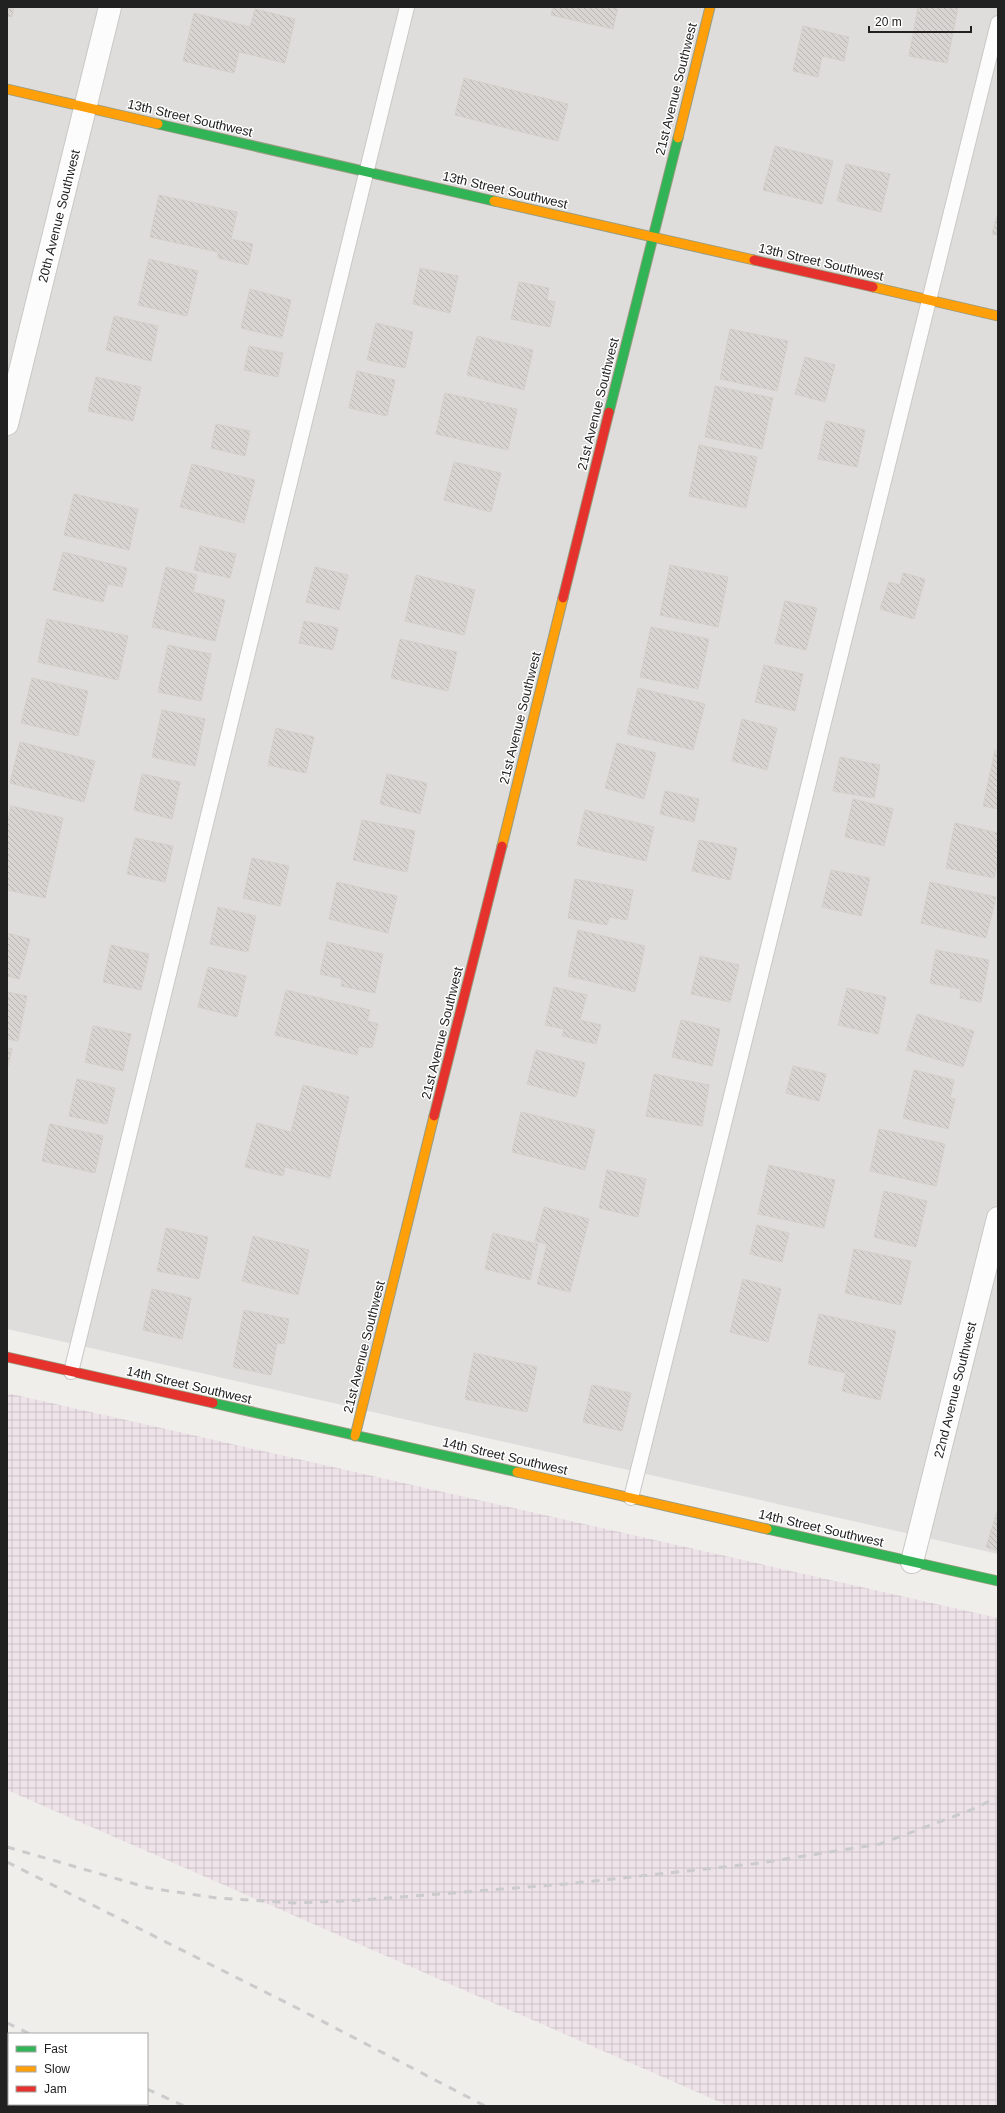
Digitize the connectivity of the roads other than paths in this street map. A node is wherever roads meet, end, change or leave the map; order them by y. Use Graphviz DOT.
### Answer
graph roads {
  1 [pos="110,7"];
  2 [pos="407,7"];
  3 [pos="710,7"];
  4 [pos="998,23"];
  5 [pos="7,89"];
  6 [pos="86,107"];
  7 [pos="366,172"];
  8 [pos="652,237"];
  9 [pos="929,300"];
  10 [pos="998,316"];
  11 [pos="7,424"];
  12 [pos="998,1218"];
  13 [pos="7,1357"];
  14 [pos="72,1372"];
  15 [pos="355,1436"];
  16 [pos="631,1498"];
  17 [pos="912,1562"];
  18 [pos="998,1581"];
  1 -- 6 [label="street, 20th Avenue Southwest"];
  2 -- 7 [label="lane"];
  3 -- 8 [label="street, 21st Avenue Southwest"];
  4 -- 9 [label="lane"];
  5 -- 6 [label="street, 13th Street Southwest"];
  6 -- 7 [label="street, 13th Street Southwest"];
  6 -- 11 [label="street, 20th Avenue Southwest"];
  7 -- 8 [label="street, 13th Street Southwest"];
  7 -- 14 [label="lane"];
  8 -- 9 [label="street, 13th Street Southwest"];
  8 -- 15 [label="street, 21st Avenue Southwest"];
  9 -- 10 [label="street, 13th Street Southwest"];
  9 -- 16 [label="lane"];
  12 -- 17 [label="street, 22nd Avenue Southwest"];
  13 -- 14 [label="street, 14th Street Southwest"];
  14 -- 15 [label="street, 14th Street Southwest"];
  15 -- 16 [label="street, 14th Street Southwest"];
  16 -- 17 [label="street, 14th Street Southwest"];
  17 -- 18 [label="street, 14th Street Southwest"];
}
